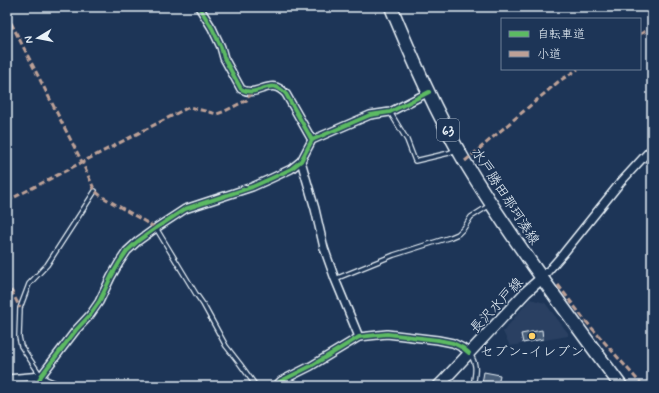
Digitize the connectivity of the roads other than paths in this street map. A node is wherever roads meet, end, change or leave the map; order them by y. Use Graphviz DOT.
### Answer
graph roads {
  1 [pos="199,7"];
  2 [pos="391,7"];
  3 [pos="429,92"];
  4 [pos="390,112"];
  5 [pos="312,140"];
  6 [pos="458,148"];
  7 [pos="652,148"];
  8 [pos="301,161"];
  9 [pos="95,191"];
  10 [pos="491,204"];
  11 [pos="156,228"];
  12 [pos="542,278"];
  13 [pos="335,280"];
  14 [pos="359,337"];
  15 [pos="469,354"];
  16 [pos="41,376"];
  17 [pos="7,379"];
  18 [pos="13,386"];
  19 [pos="37,386"];
  20 [pos="63,386"];
  21 [pos="256,386"];
  22 [pos="276,386"];
  23 [pos="438,386"];
  24 [pos="473,386"];
  25 [pos="620,386"];
  1 -- 5 [label="street"];
  2 -- 3 [label="main road, 水戸勝田那珂湊線 / 63"];
  3 -- 4 [label="street"];
  3 -- 6 [label="main road, 水戸勝田那珂湊線 / 63"];
  4 -- 5 [label="street"];
  4 -- 6 [label="lane"];
  5 -- 8 [label="street"];
  6 -- 10 [label="main road, 水戸勝田那珂湊線 / 63"];
  7 -- 12 [label="street"];
  8 -- 11 [label="street"];
  8 -- 13 [label="street"];
  9 -- 16 [label="lane"];
  10 -- 12 [label="main road, 水戸勝田那珂湊線 / 63"];
  10 -- 13 [label="lane"];
  11 -- 16 [label="street"];
  11 -- 21 [label="lane"];
  12 -- 15 [label="main road, 長沢水戸線"];
  12 -- 25 [label="main road, 水戸勝田那珂湊線 / 63"];
  13 -- 14 [label="street"];
  14 -- 15 [label="street"];
  14 -- 22 [label="street"];
  15 -- 23 [label="main road, 長沢水戸線"];
  15 -- 24 [label="lane"];
  16 -- 17 [label="street"];
  16 -- 19 [label="street"];
  16 -- 20 [label="lane"];
  17 -- 18 [label="street"];
}
